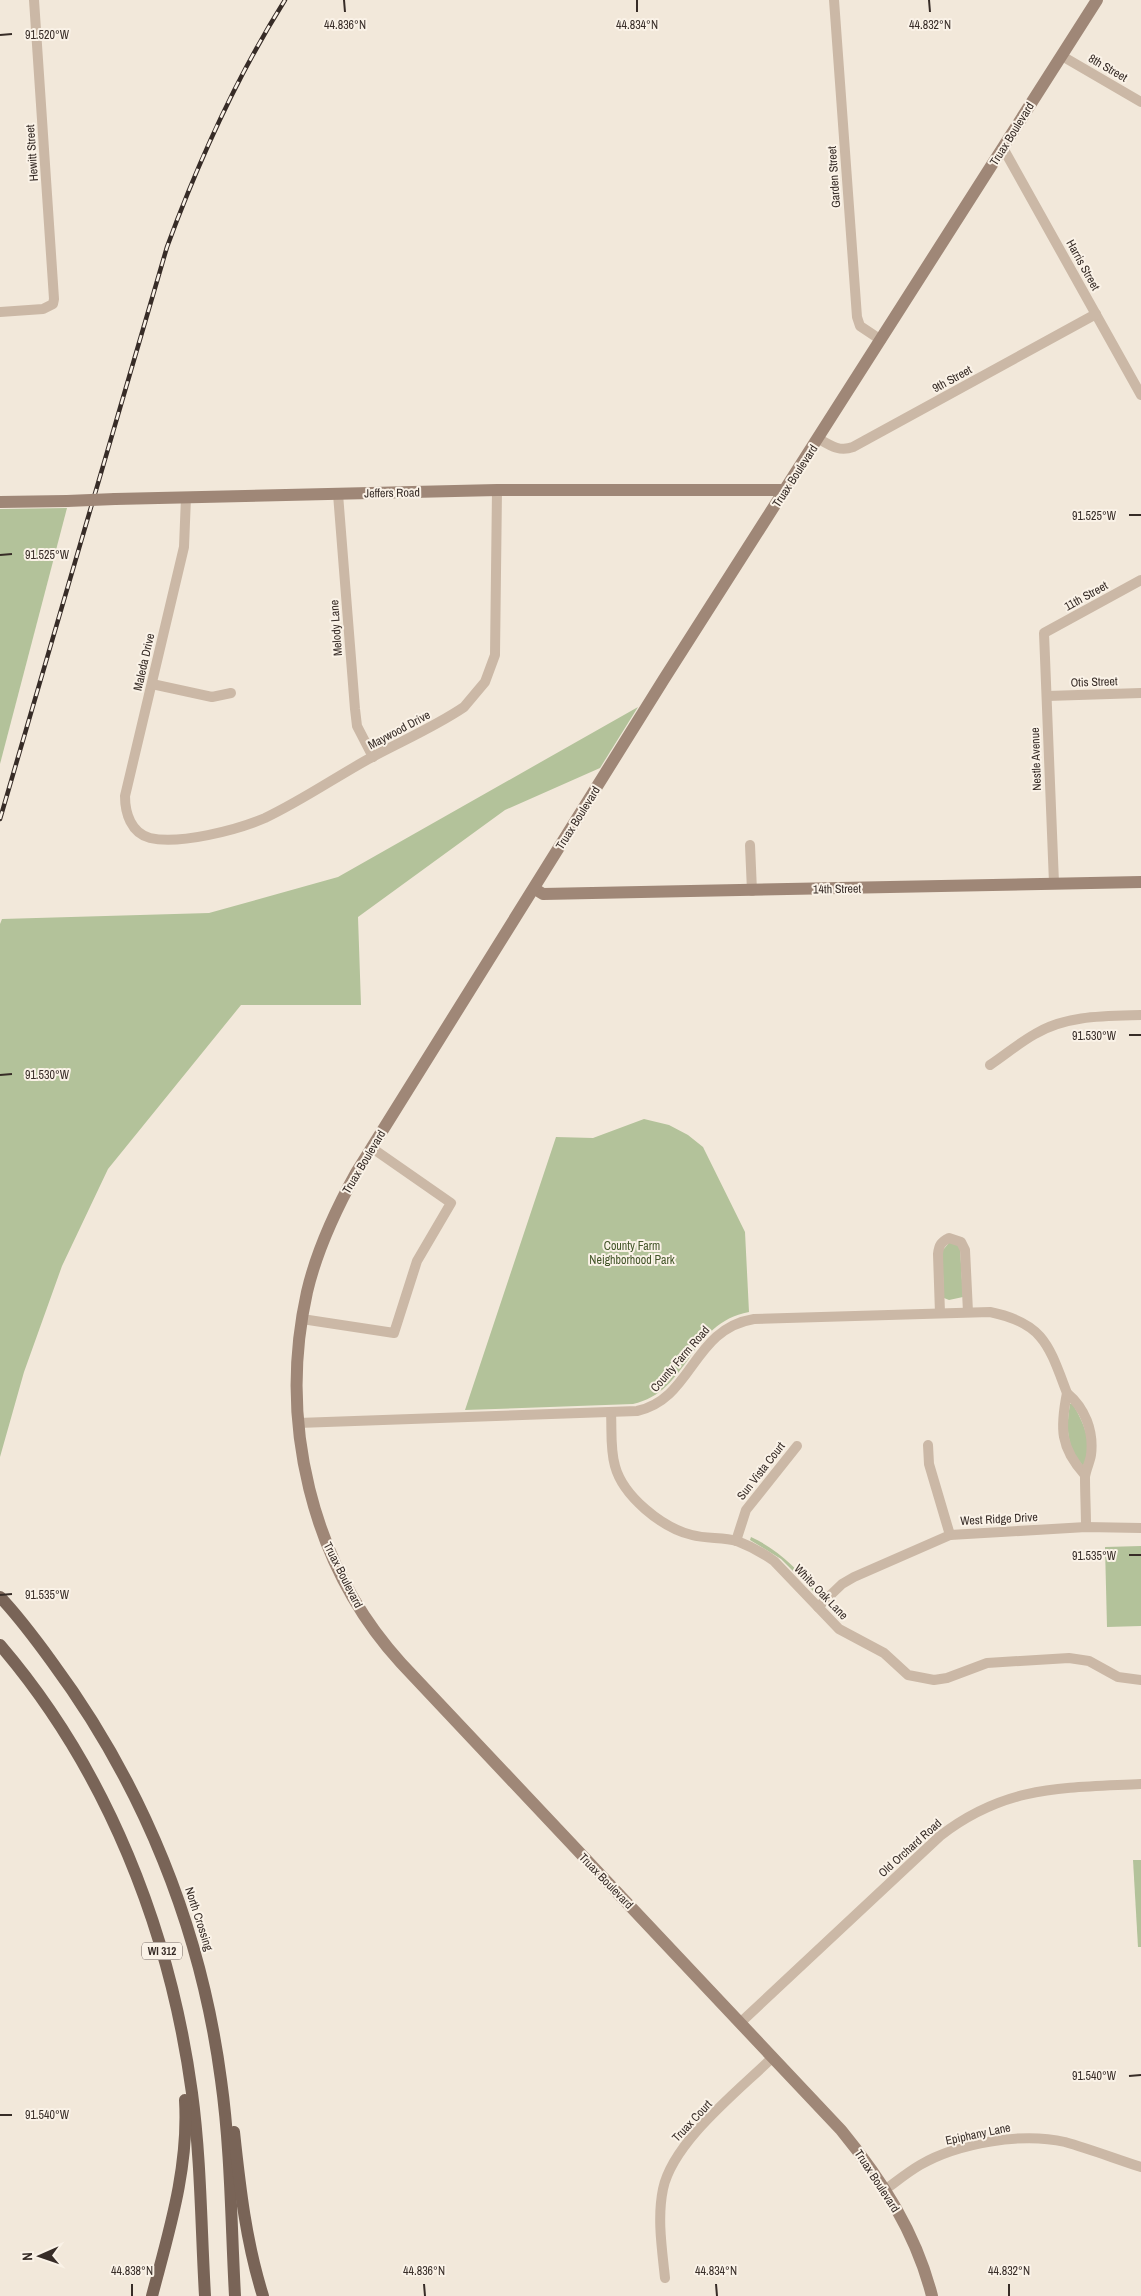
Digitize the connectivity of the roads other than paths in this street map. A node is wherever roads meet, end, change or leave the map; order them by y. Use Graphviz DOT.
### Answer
graph roads {
  1 [pos="34,0"];
  2 [pos="834,0"];
  3 [pos="1097,0"];
  4 [pos="1062,56"];
  5 [pos="1141,102"];
  6 [pos="1003,148"];
  7 [pos="0,312"];
  8 [pos="1096,314"];
  9 [pos="881,340"];
  10 [pos="1141,395"];
  11 [pos="819,439"];
  12 [pos="497,490"];
  13 [pos="784,490"];
  14 [pos="338,494"];
  15 [pos="186,497"];
  16 [pos="0,502"];
  17 [pos="1141,580"];
  18 [pos="1044,633"];
  19 [pos="152,684"];
  20 [pos="232,693"];
  21 [pos="1141,693"];
  22 [pos="1047,696"];
  23 [pos="373,757"];
  24 [pos="135,829"];
  25 [pos="750,845"];
  26 [pos="1141,882"];
  27 [pos="1054,883"];
  28 [pos="535,889"];
  29 [pos="752,891"];
  30 [pos="1141,1015"];
  31 [pos="990,1065"];
  32 [pos="372,1148"];
  33 [pos="940,1312"];
  34 [pos="968,1312"];
  35 [pos="302,1319"];
  36 [pos="1067,1393"];
  37 [pos="611,1412"];
  38 [pos="298,1422"];
  39 [pos="928,1445"];
  40 [pos="797,1446"];
  41 [pos="1086,1475"];
  42 [pos="1086,1527"];
  43 [pos="1141,1528"];
  44 [pos="950,1535"];
  45 [pos="736,1541"];
  46 [pos="0,1597"];
  47 [pos="818,1607"];
  48 [pos="0,1645"];
  49 [pos="1141,1680"];
  50 [pos="1141,1784"];
  51 [pos="740,2023"];
  52 [pos="183,2036"];
  53 [pos="772,2058"];
  54 [pos="222,2081"];
  55 [pos="1141,2167"];
  56 [pos="886,2189"];
  57 [pos="664,2278"];
  58 [pos="152,2296"];
  59 [pos="205,2296"];
  60 [pos="235,2296"];
  61 [pos="263,2296"];
  62 [pos="932,2296"];
  1 -- 7 [label="street, Hewitt Street"];
  2 -- 9 [label="street, Garden Street"];
  3 -- 4 [label="main road, Truax Boulevard"];
  4 -- 5 [label="street, 8th Street"];
  4 -- 6 [label="main road, Truax Boulevard"];
  6 -- 8 [label="street, Harris Street"];
  6 -- 9 [label="main road, Truax Boulevard"];
  8 -- 10 [label="street, Harris Street"];
  8 -- 11 [label="street, 9th Street"];
  9 -- 11 [label="main road, Truax Boulevard"];
  11 -- 13 [label="main road, Truax Boulevard"];
  12 -- 13 [label="main road, Jeffers Road"];
  12 -- 14 [label="main road, Jeffers Road"];
  12 -- 23 [label="street, Maywood Drive"];
  13 -- 28 [label="main road, Truax Boulevard"];
  14 -- 15 [label="main road, Jeffers Road"];
  14 -- 23 [label="street, Melody Lane"];
  15 -- 16 [label="main road, Jeffers Road, bridge"];
  15 -- 19 [label="street, Maleda Drive"];
  17 -- 18 [label="street, 11th Street"];
  18 -- 22 [label="street, Nestle Avenue"];
  19 -- 20 [label="street"];
  19 -- 24 [label="street, Maleda Drive"];
  21 -- 22 [label="street, Otis Street"];
  22 -- 27 [label="street, Nestle Avenue"];
  23 -- 24 [label="street, Maywood Drive"];
  25 -- 29 [label="street"];
  26 -- 27 [label="main road, 14th Street"];
  27 -- 29 [label="main road, 14th Street"];
  28 -- 29 [label="main road, 14th Street"];
  28 -- 32 [label="main road, Truax Boulevard"];
  30 -- 31 [label="street"];
  32 -- 35 [label="main road, Truax Boulevard"];
  32 -- 35 [label="street"];
  33 -- 34 [label="street, County Farm Road"];
  33 -- 34 [label="street"];
  33 -- 37 [label="street, County Farm Road"];
  34 -- 36 [label="street, County Farm Road"];
  35 -- 38 [label="main road, Truax Boulevard"];
  36 -- 41 [label="street, County Farm Road"];
  36 -- 41 [label="street, County Farm Road"];
  37 -- 38 [label="street, County Farm Road"];
  37 -- 45 [label="street, White Oak Lane"];
  38 -- 51 [label="main road, Truax Boulevard"];
  39 -- 44 [label="street"];
  40 -- 45 [label="street, Sun Vista Court"];
  41 -- 42 [label="street, County Farm Road"];
  42 -- 43 [label="street, West Ridge Drive"];
  42 -- 44 [label="street, West Ridge Drive"];
  44 -- 47 [label="street, West Ridge Drive"];
  45 -- 47 [label="street, White Oak Lane"];
  46 -- 54 [label="main road, North Crossing"];
  47 -- 49 [label="street, White Oak Lane"];
  48 -- 52 [label="main road, WI 312"];
  50 -- 51 [label="street, Old Orchard Road"];
  51 -- 53 [label="main road, Truax Boulevard"];
  52 -- 58 [label="main road"];
  52 -- 59 [label="main road, WI 312"];
  53 -- 56 [label="main road, Truax Boulevard"];
  53 -- 57 [label="street, Truax Court"];
  54 -- 60 [label="main road, North Crossing"];
  54 -- 61 [label="main road"];
  55 -- 56 [label="street, Epiphany Lane"];
  56 -- 62 [label="main road, Truax Boulevard"];
}
